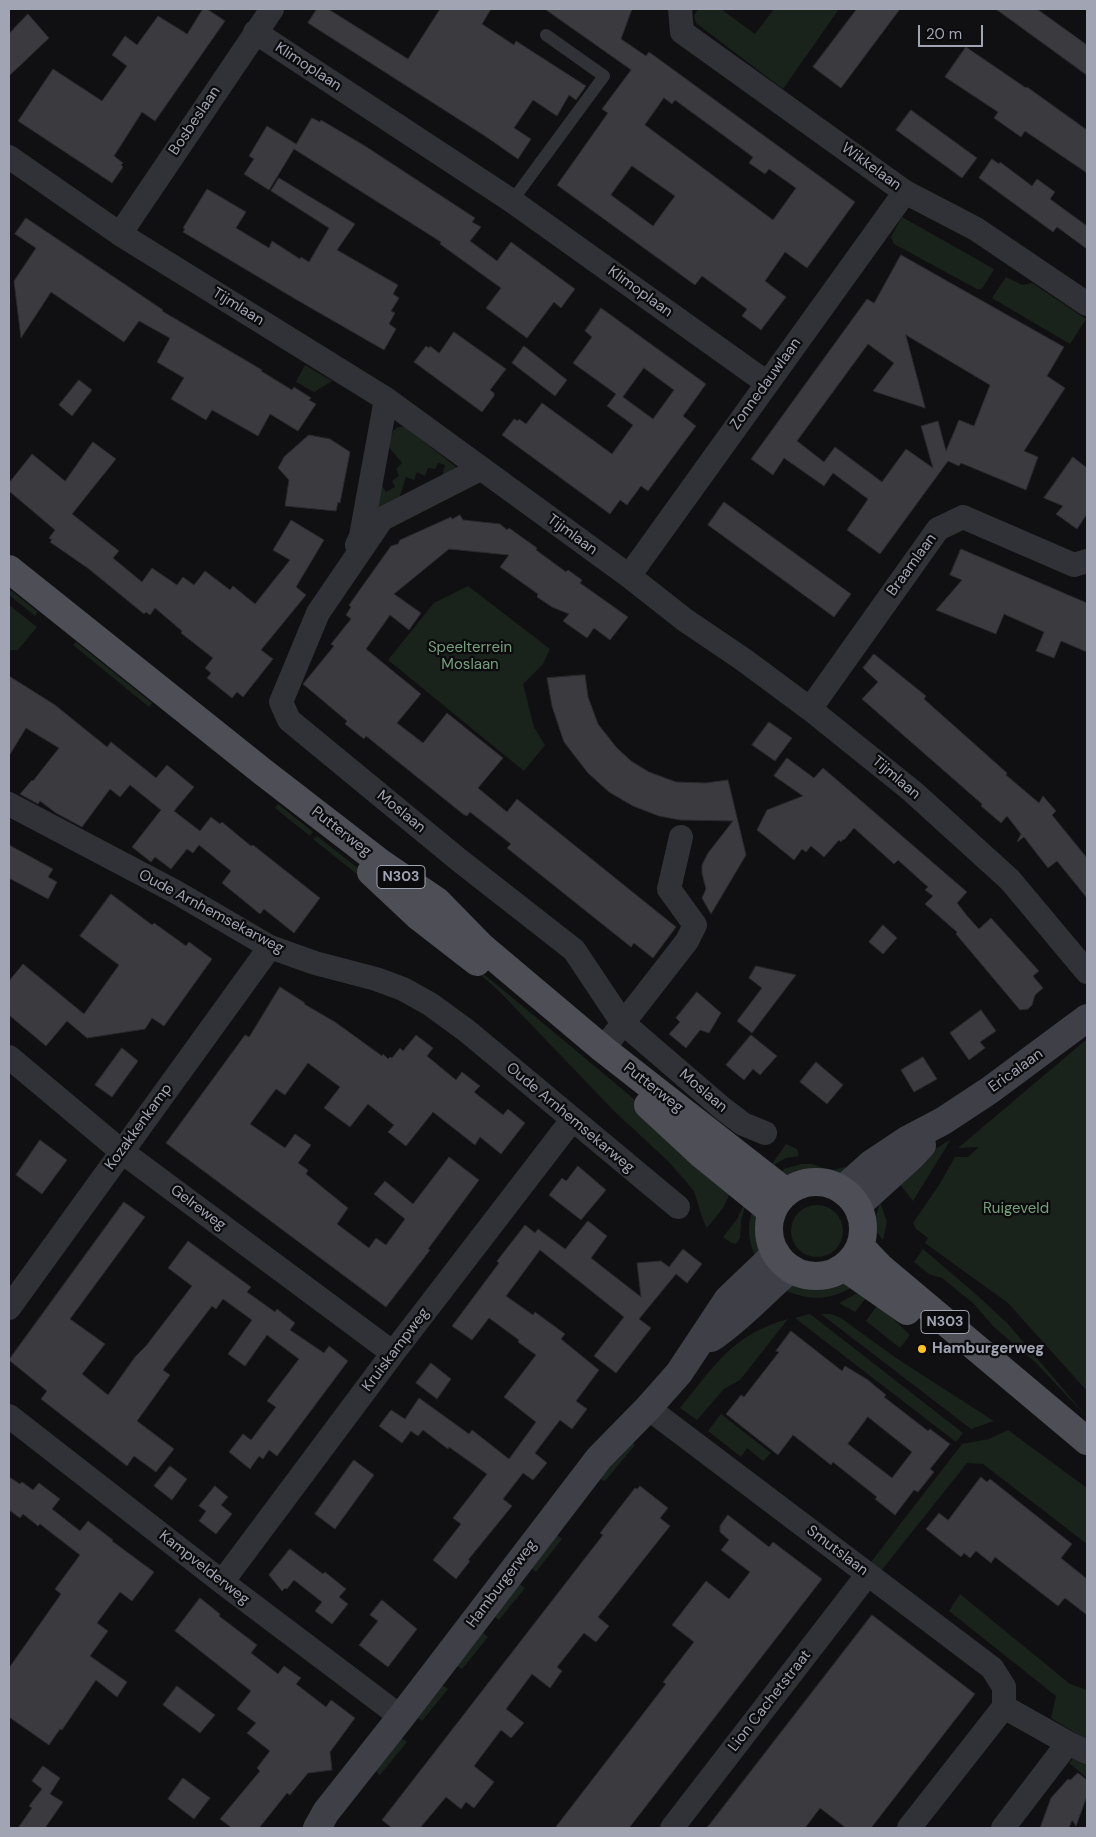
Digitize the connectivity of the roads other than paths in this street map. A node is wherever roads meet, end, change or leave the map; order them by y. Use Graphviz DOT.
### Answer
graph roads {
  1 [pos="272,9"];
  2 [pos="680,9"];
  3 [pos="255,32"];
  4 [pos="546,35"];
  5 [pos="9,157"];
  6 [pos="905,192"];
  7 [pos="512,201"];
  8 [pos="120,234"];
  9 [pos="1087,304"];
  10 [pos="767,382"];
  11 [pos="386,398"];
  12 [pos="480,469"];
  13 [pos="1087,561"];
  14 [pos="9,569"];
  15 [pos="344,574"];
  16 [pos="629,576"];
  17 [pos="9,583"];
  18 [pos="810,709"];
  19 [pos="9,804"];
  20 [pos="681,837"];
  21 [pos="270,947"];
  22 [pos="1087,972"];
  23 [pos="1087,1018"];
  24 [pos="622,1022"];
  25 [pos="603,1049"];
  26 [pos="9,1057"];
  27 [pos="572,1120"];
  28 [pos="765,1133"];
  29 [pos="121,1151"];
  30 [pos="850,1198"];
  31 [pos="779,1202"];
  32 [pos="678,1207"];
  33 [pos="860,1246"];
  34 [pos="783,1261"];
  35 [pos="844,1267"];
  36 [pos="9,1308"];
  37 [pos="393,1353"];
  38 [pos="1032,1396"];
  39 [pos="648,1408"];
  40 [pos="9,1416"];
  41 [pos="1087,1441"];
  42 [pos="868,1574"];
  43 [pos="222,1582"];
  44 [pos="1004,1707"];
  45 [pos="401,1717"];
  46 [pos="1078,1748"];
  47 [pos="317,1828"];
  48 [pos="672,1828"];
  49 [pos="909,1828"];
  50 [pos="1003,1828"];
  1 -- 3 [label="street, Bosbeslaan"];
  2 -- 6 [label="street, Wikkelaan"];
  3 -- 7 [label="street, Klimoplaan"];
  3 -- 8 [label="street, Bosbeslaan"];
  4 -- 7 [label="lane"];
  5 -- 8 [label="street, Tijmlaan"];
  6 -- 9 [label="street, Wikkelaan"];
  6 -- 10 [label="street, Zonnedauwlaan"];
  7 -- 10 [label="street, Klimoplaan"];
  8 -- 11 [label="street, Tijmlaan"];
  10 -- 16 [label="street, Zonnedauwlaan"];
  11 -- 12 [label="street, Tijmlaan"];
  11 -- 15 [label="street, Moslaan"];
  12 -- 15 [label="street, Moslaan"];
  12 -- 16 [label="street, Tijmlaan"];
  13 -- 18 [label="street, Braamlaan"];
  14 -- 25 [label="main road, Putterweg / N303"];
  15 -- 24 [label="street, Moslaan"];
  16 -- 18 [label="street, Tijmlaan"];
  17 -- 31 [label="main road, Putterweg / N303"];
  18 -- 22 [label="street, Tijmlaan"];
  19 -- 21 [label="street, Oude Arnhemsekarweg"];
  20 -- 24 [label="street"];
  21 -- 27 [label="street, Oude Arnhemsekarweg"];
  21 -- 29 [label="street, Kozakkenkamp"];
  23 -- 30 [label="street, Ericalaan"];
  24 -- 25 [label="street"];
  24 -- 28 [label="street, Moslaan"];
  25 -- 31 [label="main road, Putterweg / N303"];
  26 -- 29 [label="street, Gelreweg"];
  27 -- 32 [label="street, Oude Arnhemsekarweg"];
  27 -- 37 [label="street, Kruiskampweg"];
  29 -- 36 [label="street, Kozakkenkamp"];
  29 -- 37 [label="street, Gelreweg"];
  30 -- 31 [label="main road"];
  30 -- 33 [label="main road"];
  31 -- 34 [label="main road"];
  33 -- 35 [label="main road"];
  33 -- 38 [label="main road, N303"];
  34 -- 35 [label="main road"];
  34 -- 39 [label="street, Hamburgerweg"];
  35 -- 38 [label="main road, N303"];
  37 -- 43 [label="street, Kruiskampweg"];
  38 -- 41 [label="main road, N303"];
  39 -- 42 [label="street, Smutslaan"];
  39 -- 45 [label="street, Hamburgerweg"];
  40 -- 43 [label="street, Kampvelderweg"];
  42 -- 44 [label="street, Smutslaan"];
  42 -- 48 [label="street, Lion Cachetstraat"];
  43 -- 45 [label="street, Kampvelderweg"];
  44 -- 46 [label="street"];
  44 -- 49 [label="street"];
  45 -- 47 [label="street, Hamburgerweg"];
  46 -- 50 [label="street"];
}
